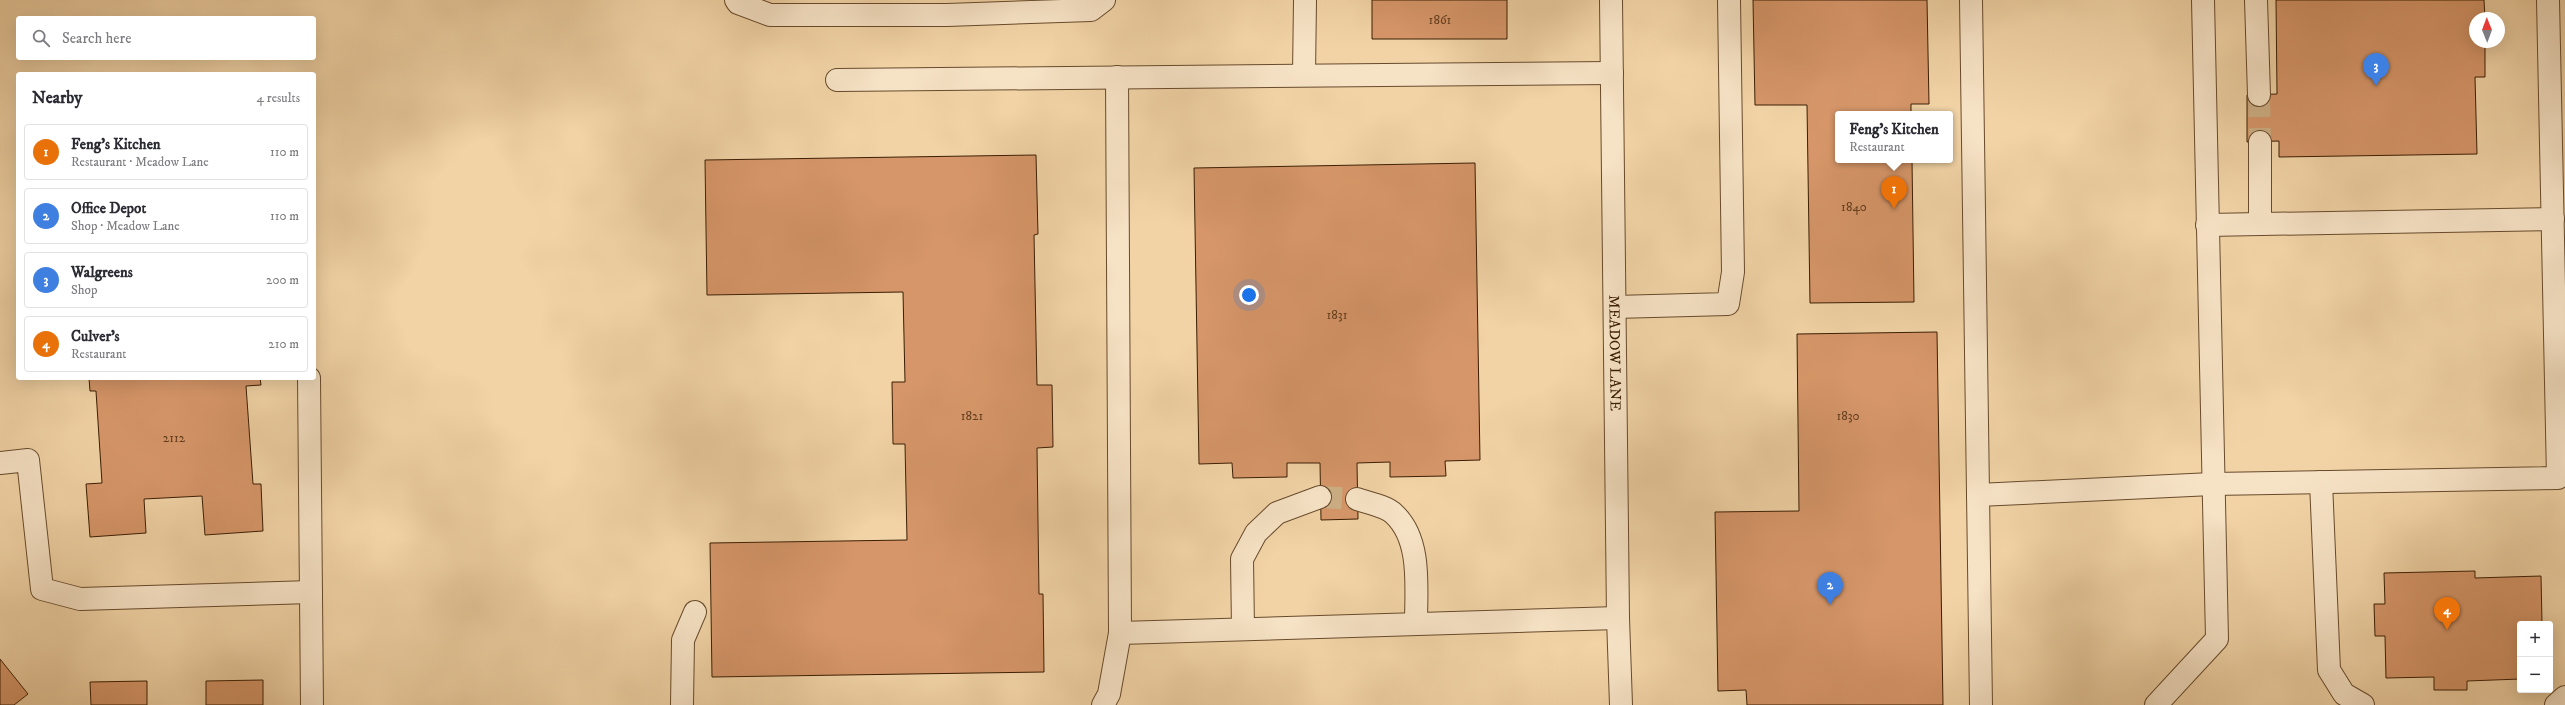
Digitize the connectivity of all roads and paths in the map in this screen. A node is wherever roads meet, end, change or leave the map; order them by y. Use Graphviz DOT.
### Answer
graph roads {
  1 [pos="736,0"];
  2 [pos="780,0"];
  3 [pos="1104,0"];
  4 [pos="1305,0"];
  5 [pos="1611,0"];
  6 [pos="1729,0"];
  7 [pos="1971,0"];
  8 [pos="2203,0"];
  9 [pos="2256,0"];
  10 [pos="2548,0"];
  11 [pos="806,15"];
  12 [pos="1612,72"];
  13 [pos="1304,75"];
  14 [pos="1117,77"];
  15 [pos="837,80"];
  16 [pos="2259,95"];
  17 [pos="2260,142"];
  18 [pos="2552,219"];
  19 [pos="2260,224"];
  20 [pos="2208,225"];
  21 [pos="1614,307"];
  22 [pos="309,380"];
  23 [pos="0,463"];
  24 [pos="2561,481"];
  25 [pos="2321,482"];
  26 [pos="2212,484"];
  27 [pos="1978,495"];
  28 [pos="1320,497"];
  29 [pos="1357,499"];
  30 [pos="311,592"];
  31 [pos="695,612"];
  32 [pos="1618,618"];
  33 [pos="1416,623"];
  34 [pos="1243,629"];
  35 [pos="1120,633"];
  36 [pos="2565,697"];
  37 [pos="312,705"];
  38 [pos="682,705"];
  39 [pos="1103,705"];
  40 [pos="1621,705"];
  41 [pos="1981,705"];
  42 [pos="2156,705"];
  43 [pos="2363,705"];
  44 [pos="2556,705"];
  1 -- 11 [label="street"];
  2 -- 11 [label="street"];
  3 -- 11 [label="street"];
  4 -- 13 [label="street"];
  5 -- 12 [label="street, MEADOW LANE"];
  6 -- 21 [label="street"];
  7 -- 27 [label="street"];
  8 -- 20 [label="street"];
  9 -- 16 [label="street"];
  10 -- 18 [label="street"];
  12 -- 13 [label="street"];
  12 -- 21 [label="street, MEADOW LANE"];
  13 -- 14 [label="street"];
  14 -- 15 [label="street"];
  14 -- 35 [label="street"];
  17 -- 19 [label="street"];
  18 -- 19 [label="street"];
  18 -- 24 [label="street"];
  19 -- 20 [label="street"];
  20 -- 26 [label="street"];
  21 -- 32 [label="street, MEADOW LANE"];
  22 -- 30 [label="street"];
  23 -- 30 [label="street"];
  24 -- 25 [label="street"];
  25 -- 26 [label="street"];
  25 -- 43 [label="street"];
  26 -- 27 [label="street"];
  26 -- 42 [label="street"];
  27 -- 41 [label="street"];
  28 -- 34 [label="street"];
  29 -- 33 [label="street"];
  30 -- 37 [label="street"];
  31 -- 38 [label="street"];
  32 -- 33 [label="street"];
  32 -- 40 [label="street, MEADOW LANE"];
  33 -- 34 [label="street"];
  34 -- 35 [label="street"];
  35 -- 39 [label="street"];
  36 -- 44 [label="street"];
}
